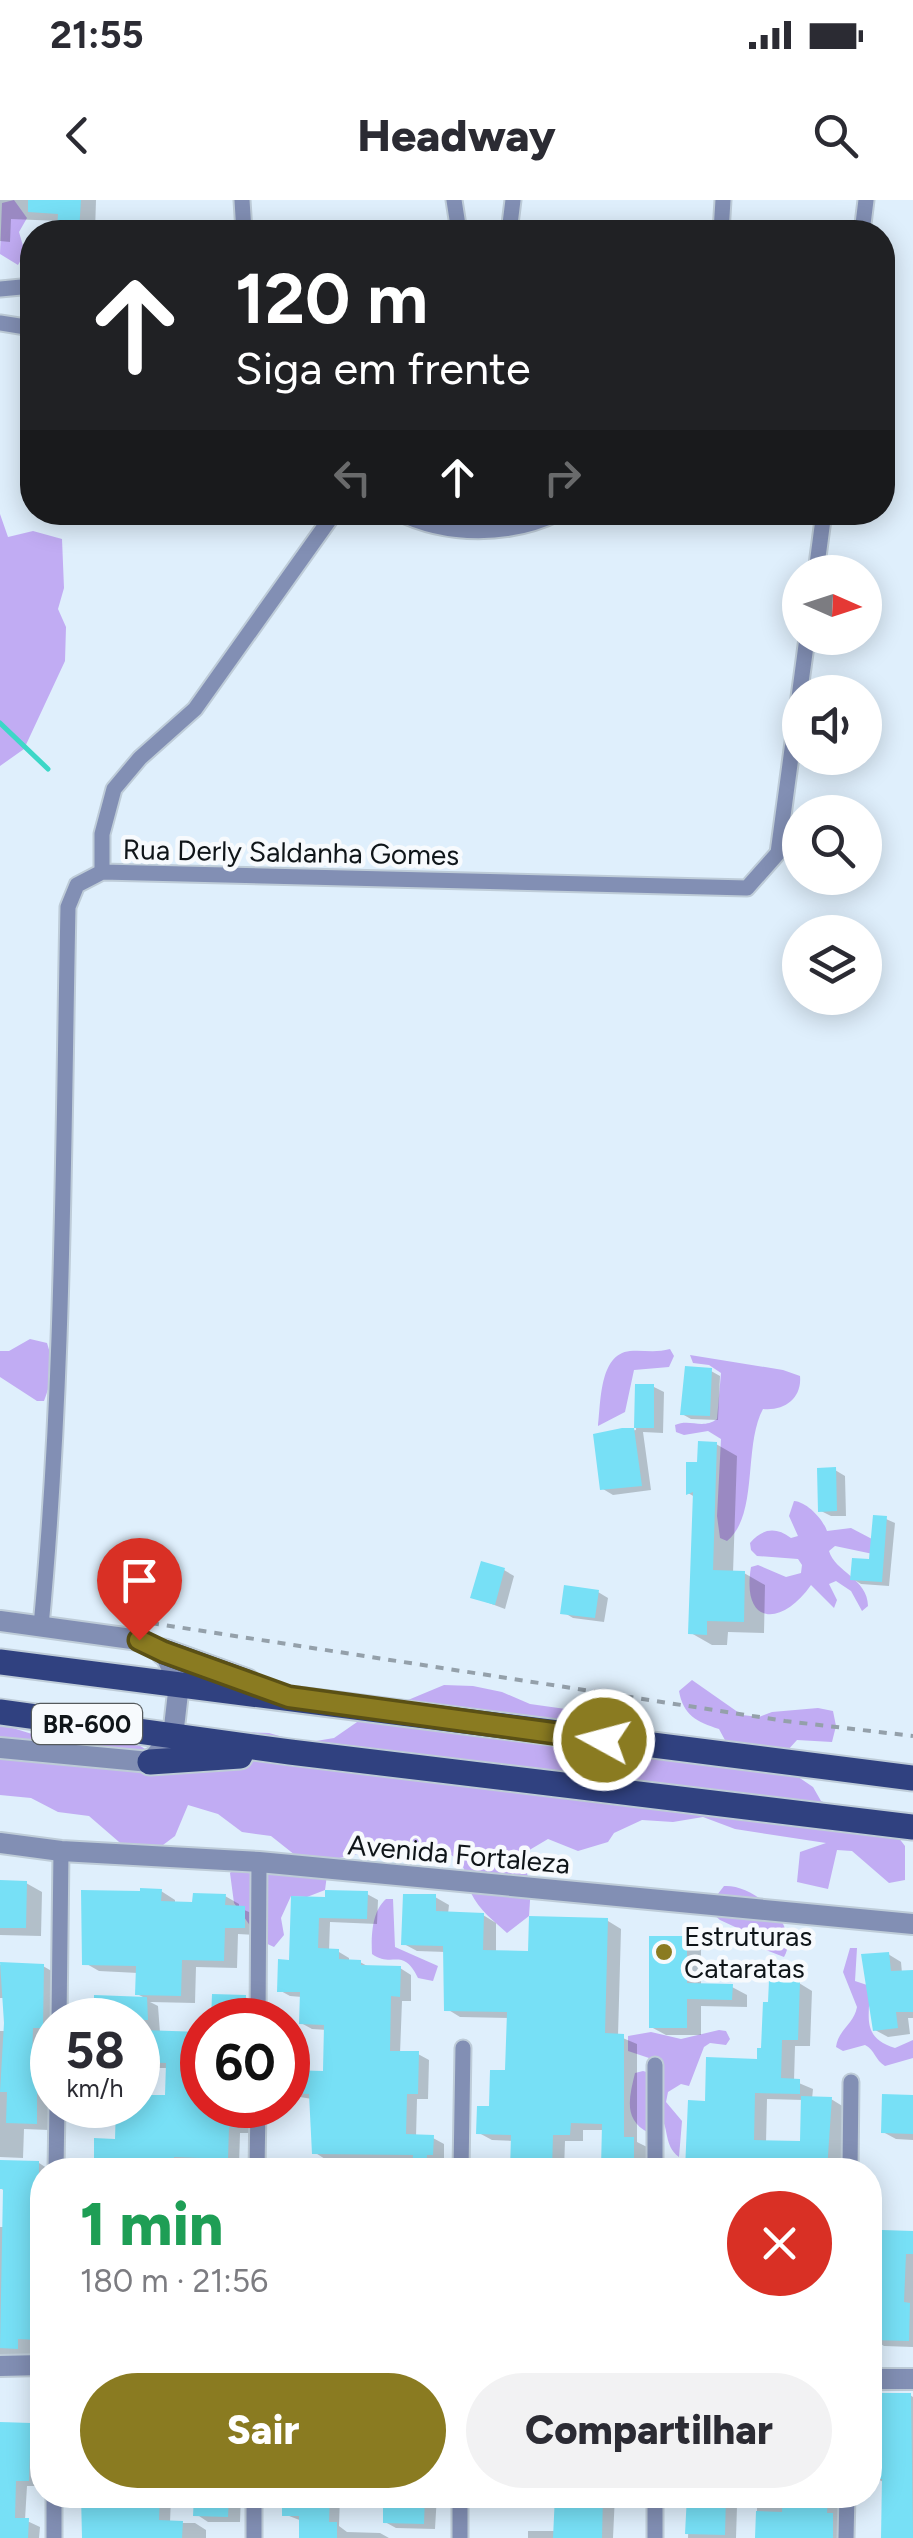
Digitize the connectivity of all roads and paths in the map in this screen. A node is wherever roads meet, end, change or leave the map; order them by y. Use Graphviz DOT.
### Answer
graph roads {
  1 [pos="327,525"];
  2 [pos="437,525"];
  3 [pos="523,525"];
  4 [pos="822,525"];
  5 [pos="818,555"];
  6 [pos="805,655"];
  7 [pos="102,872"];
  8 [pos="0,1621"];
  9 [pos="138,1621"];
  10 [pos="40,1626"];
  11 [pos="164,1652"];
  12 [pos="0,1662"];
  13 [pos="179,1684"];
  14 [pos="289,1697"];
  15 [pos="0,1712"];
  16 [pos="173,1736"];
  17 [pos="913,1736"];
  18 [pos="0,1748"];
  19 [pos="290,1752"];
  20 [pos="150,1762"];
  21 [pos="913,1778"];
  22 [pos="913,1827"];
  23 [pos="0,1844"];
  24 [pos="61,1851"];
  25 [pos="259,1862"];
  26 [pos="913,1924"];
  27 [pos="59,1998"];
  28 [pos="258,1998"];
  29 [pos="462,2048"];
  30 [pos="656,2066"];
  31 [pos="851,2082"];
  32 [pos="57,2128"];
  33 [pos="258,2128"];
  34 [pos="56,2158"];
  35 [pos="257,2158"];
  36 [pos="462,2158"];
  37 [pos="655,2158"];
  38 [pos="850,2158"];
  39 [pos="30,2365"];
  40 [pos="0,2366"];
  41 [pos="882,2379"];
  42 [pos="913,2379"];
  43 [pos="54,2508"];
  44 [pos="254,2508"];
  45 [pos="460,2508"];
  46 [pos="654,2508"];
  47 [pos="846,2508"];
  48 [pos="54,2538"];
  49 [pos="254,2538"];
  50 [pos="460,2538"];
  51 [pos="654,2538"];
  52 [pos="846,2538"];
  1 -- 7 [label="street"];
  2 -- 3 [label="street"];
  4 -- 5 [label="street"];
  6 -- 7 [label="street, Rua Derly Saldanha Gomes"];
  7 -- 10 [label="street, Rua Derly Saldanha Gomes"];
  8 -- 10 [label="street"];
  9 -- 17 [label="path"];
  10 -- 11 [label="street"];
  11 -- 13 [label="street"];
  11 -- 14 [label="main road"];
  12 -- 13 [label="main road, BR-600"];
  13 -- 14 [label="main road, BR-600"];
  13 -- 16 [label="street"];
  14 -- 21 [label="main road, BR-600"];
  15 -- 16 [label="main road, BR-600"];
  16 -- 19 [label="main road, BR-600"];
  16 -- 20 [label="street"];
  18 -- 20 [label="street"];
  19 -- 20 [label="main road"];
  19 -- 22 [label="main road, BR-600"];
  23 -- 24 [label="street, Avenida Fortaleza"];
  24 -- 25 [label="street, Avenida Fortaleza"];
  24 -- 27 [label="street"];
  25 -- 26 [label="street, Avenida Fortaleza"];
  25 -- 28 [label="street"];
  29 -- 36 [label="street"];
  30 -- 37 [label="street"];
  31 -- 38 [label="street"];
  32 -- 34 [label="street"];
  33 -- 35 [label="street"];
  39 -- 40 [label="street"];
  41 -- 42 [label="street"];
  43 -- 48 [label="street"];
  44 -- 49 [label="street"];
  45 -- 50 [label="street"];
  46 -- 51 [label="street"];
  47 -- 52 [label="street"];
}
